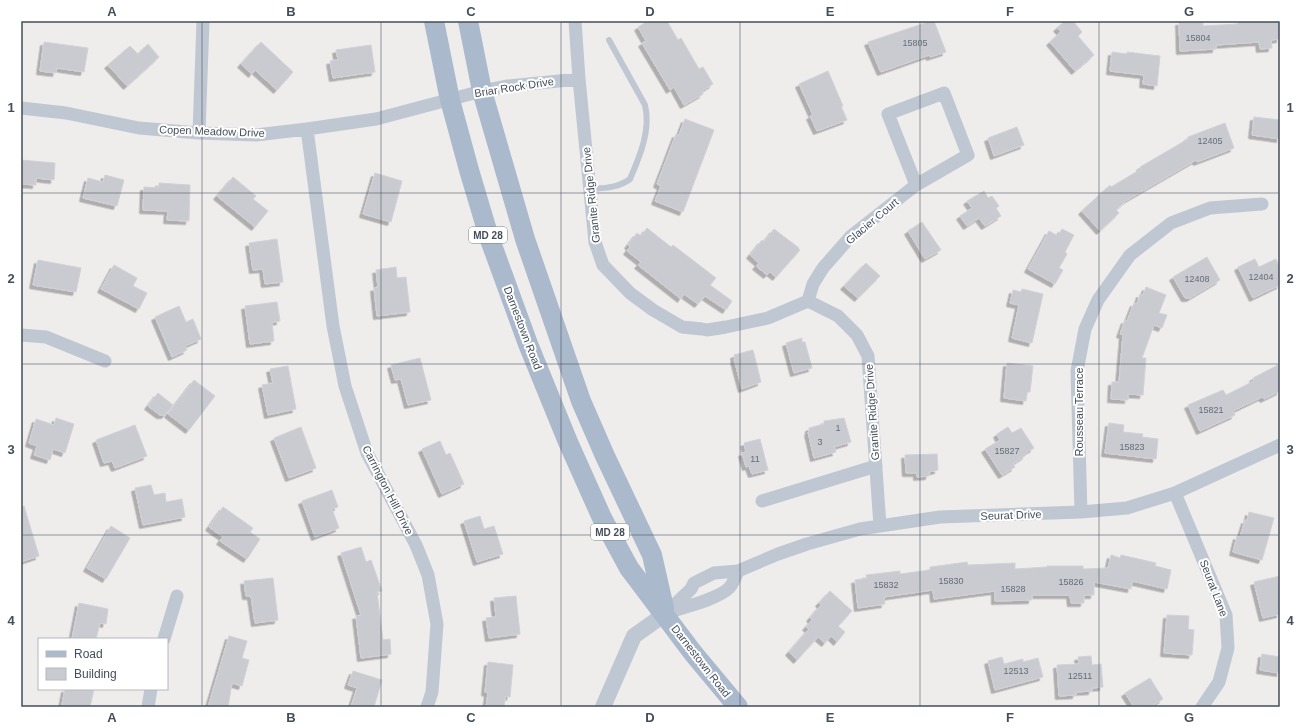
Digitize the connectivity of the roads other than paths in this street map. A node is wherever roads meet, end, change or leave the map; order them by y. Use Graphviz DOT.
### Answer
graph roads {
  1 [pos="203,21"];
  2 [pos="434,21"];
  3 [pos="468,21"];
  4 [pos="575,21"];
  5 [pos="609,40"];
  6 [pos="579,79"];
  7 [pos="482,91"];
  8 [pos="450,100"];
  9 [pos="21,108"];
  10 [pos="307,130"];
  11 [pos="199,133"];
  12 [pos="916,186"];
  13 [pos="590,189"];
  14 [pos="1262,204"];
  15 [pos="808,301"];
  16 [pos="21,335"];
  17 [pos="105,361"];
  18 [pos="1280,445"];
  19 [pos="876,466"];
  20 [pos="1175,493"];
  21 [pos="762,501"];
  22 [pos="1080,512"];
  23 [pos="880,526"];
  24 [pos="738,571"];
  25 [pos="177,596"];
  26 [pos="665,614"];
  27 [pos="164,638"];
  28 [pos="151,690"];
  29 [pos="148,707"];
  30 [pos="427,707"];
  31 [pos="603,707"];
  32 [pos="738,707"];
  33 [pos="1202,707"];
  1 -- 11 [label="street"];
  2 -- 8 [label="main road, Darnestown Road / MD 28"];
  3 -- 7 [label="main road, Darnestown Road / MD 28"];
  4 -- 6 [label="street, Granite Ridge Drive"];
  5 -- 13 [label="lane"];
  6 -- 7 [label="street, Briar Rock Drive"];
  6 -- 13 [label="street, Granite Ridge Drive"];
  7 -- 8 [label="street, Briar Rock Drive"];
  7 -- 26 [label="main road, Darnestown Road / MD 28"];
  8 -- 10 [label="street, Copen Meadow Drive"];
  8 -- 26 [label="main road, Darnestown Road / MD 28"];
  9 -- 11 [label="street, Copen Meadow Drive"];
  10 -- 11 [label="street, Copen Meadow Drive"];
  10 -- 30 [label="street, Carrington Hill Drive"];
  12 -- 12 [label="street, Glacier Court"];
  12 -- 15 [label="street, Glacier Court"];
  13 -- 15 [label="street, Granite Ridge Drive"];
  14 -- 22 [label="street, Rousseau Terrace"];
  15 -- 19 [label="street, Granite Ridge Drive"];
  16 -- 17 [label="street"];
  18 -- 20 [label="street, Seurat Drive"];
  19 -- 21 [label="street"];
  19 -- 23 [label="street, Granite Ridge Drive"];
  20 -- 22 [label="street, Seurat Drive"];
  20 -- 33 [label="street, Seurat Lane"];
  22 -- 23 [label="street, Seurat Drive"];
  23 -- 24 [label="street, Seurat Drive"];
  24 -- 26 [label="street"];
  24 -- 26 [label="street, Seurat Drive"];
  25 -- 27 [label="street"];
  26 -- 31 [label="street"];
  26 -- 32 [label="main road, Darnestown Road / MD 28"];
  28 -- 29 [label="street"];
}
